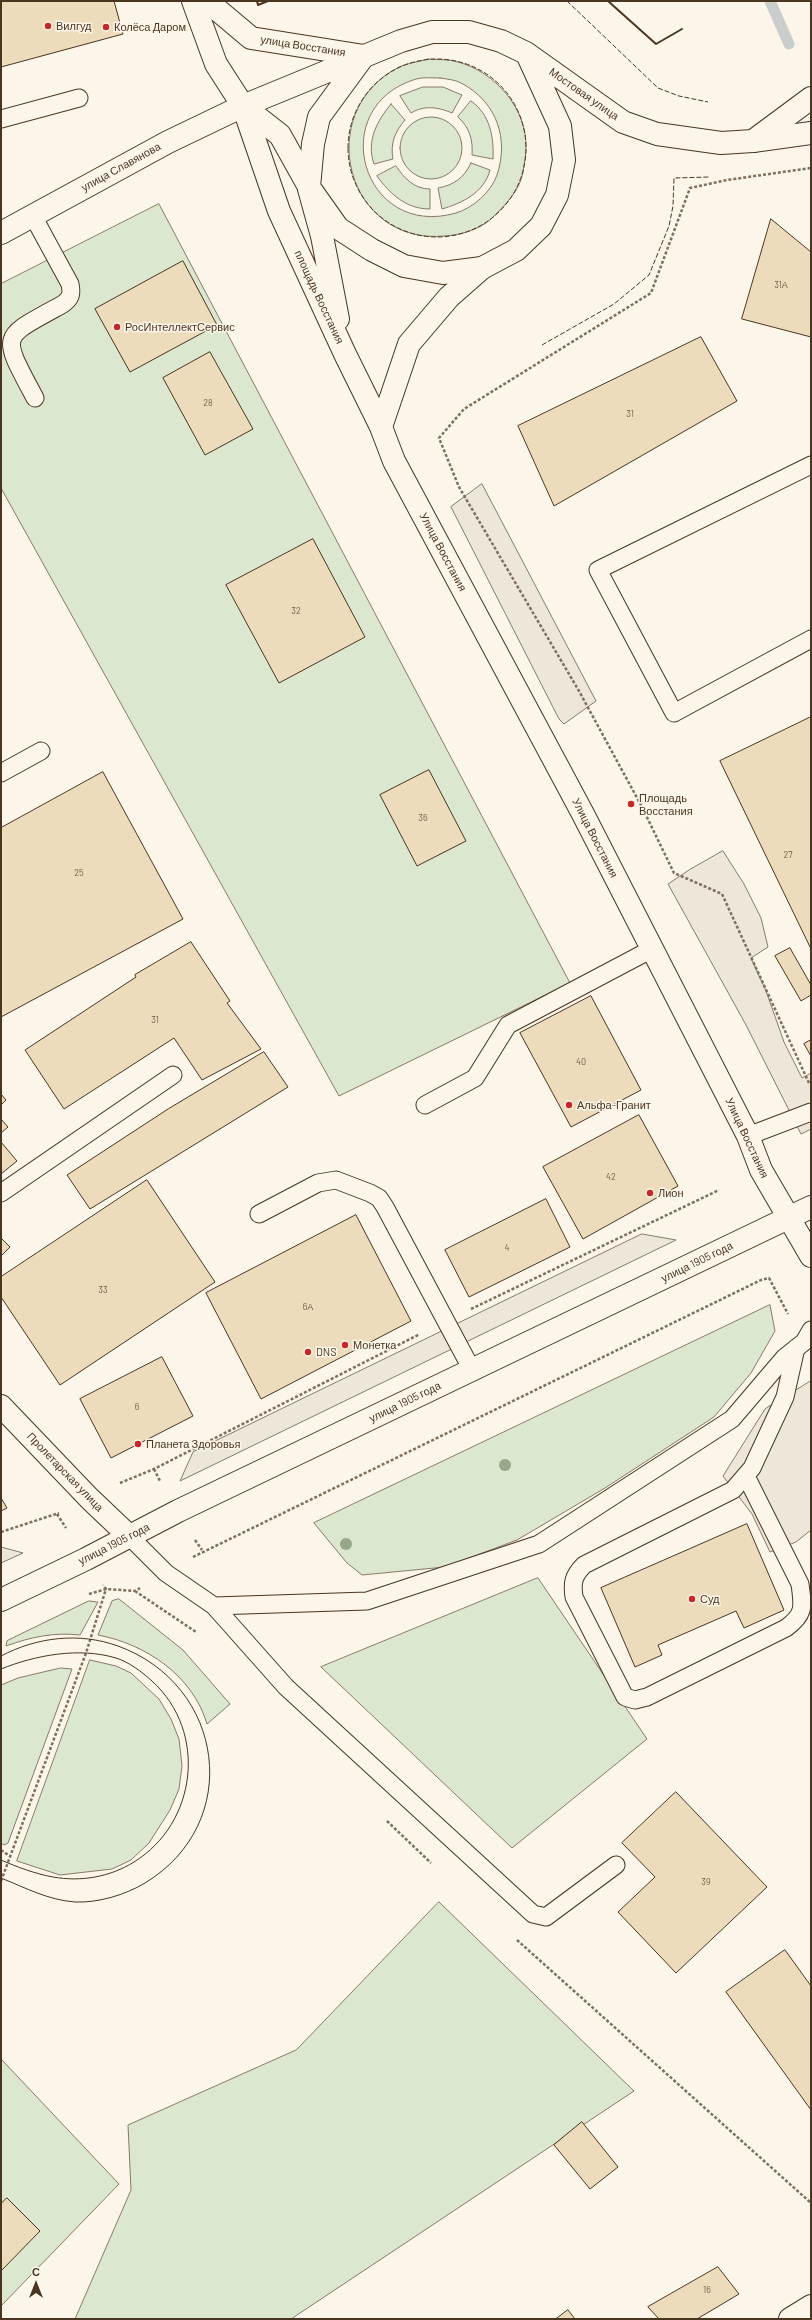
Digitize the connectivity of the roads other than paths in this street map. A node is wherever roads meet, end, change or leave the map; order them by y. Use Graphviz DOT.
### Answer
graph roads {
  1 [pos="193,1"];
  2 [pos="207,1"];
  3 [pos="526,53"];
  4 [pos="364,56"];
  5 [pos="79,98"];
  6 [pos="811,98"];
  7 [pos="243,106"];
  8 [pos="1,119"];
  9 [pos="811,132"];
  10 [pos="753,141"];
  11 [pos="309,187"];
  12 [pos="33,216"];
  13 [pos="1,233"];
  14 [pos="482,268"];
  15 [pos="345,354"];
  16 [pos="35,398"];
  17 [pos="381,426"];
  18 [pos="811,466"];
  19 [pos="811,639"];
  20 [pos="41,751"];
  21 [pos="1,773"];
  22 [pos="652,949"];
  23 [pos="172,1075"];
  24 [pos="425,1105"];
  25 [pos="811,1112"];
  26 [pos="748,1136"];
  27 [pos="1,1193"];
  28 [pos="811,1207"];
  29 [pos="259,1214"];
  30 [pos="788,1219"];
  31 [pos="811,1256"];
  32 [pos="811,1330"];
  33 [pos="796,1348"];
  34 [pos="472,1370"];
  35 [pos="1,1406"];
  36 [pos="746,1476"];
  37 [pos="130,1537"];
  38 [pos="1,1600"];
  39 [pos="214,1606"];
  40 [pos="616,1865"];
  41 [pos="811,2306"];
  42 [pos="790,2319"];
  1 -- 7 [label="main road"];
  2 -- 4 [label="main road, улица Восстания"];
  3 -- 4 [label="main road"];
  3 -- 10 [label="main road, Мостовая улица"];
  3 -- 14 [label="main road"];
  4 -- 7 [label="main road"];
  4 -- 11 [label="main road"];
  5 -- 8 [label="lane"];
  6 -- 10 [label="main road"];
  7 -- 11 [label="main road"];
  7 -- 12 [label="main road, улица Славянова"];
  7 -- 15 [label="main road, площадь Восстания"];
  9 -- 10 [label="main road, Мостовая улица"];
  11 -- 14 [label="main road"];
  11 -- 15 [label="main road"];
  12 -- 13 [label="main road, улица Славянова"];
  12 -- 16 [label="lane"];
  14 -- 17 [label="main road"];
  15 -- 17 [label="main road, площадь Восстания"];
  17 -- 22 [label="main road, Улица Восстания"];
  18 -- 19 [label="lane"];
  20 -- 21 [label="lane"];
  22 -- 24 [label="lane"];
  22 -- 26 [label="main road, Улица Восстания"];
  23 -- 27 [label="lane"];
  25 -- 26 [label="lane"];
  26 -- 30 [label="main road, Улица Восстания"];
  28 -- 30 [label="main road, улица 1905 года"];
  29 -- 34 [label="lane"];
  30 -- 31 [label="main road"];
  30 -- 34 [label="main road, улица 1905 года"];
  32 -- 33 [label="lane"];
  33 -- 36 [label="lane"];
  33 -- 39 [label="lane"];
  34 -- 37 [label="main road, улица 1905 года"];
  35 -- 37 [label="main road, Пролетарская улица"];
  36 -- 36 [label="lane"];
  37 -- 38 [label="main road, улица 1905 года"];
  37 -- 39 [label="lane"];
  39 -- 40 [label="lane"];
  41 -- 42 [label="main road"];
}
